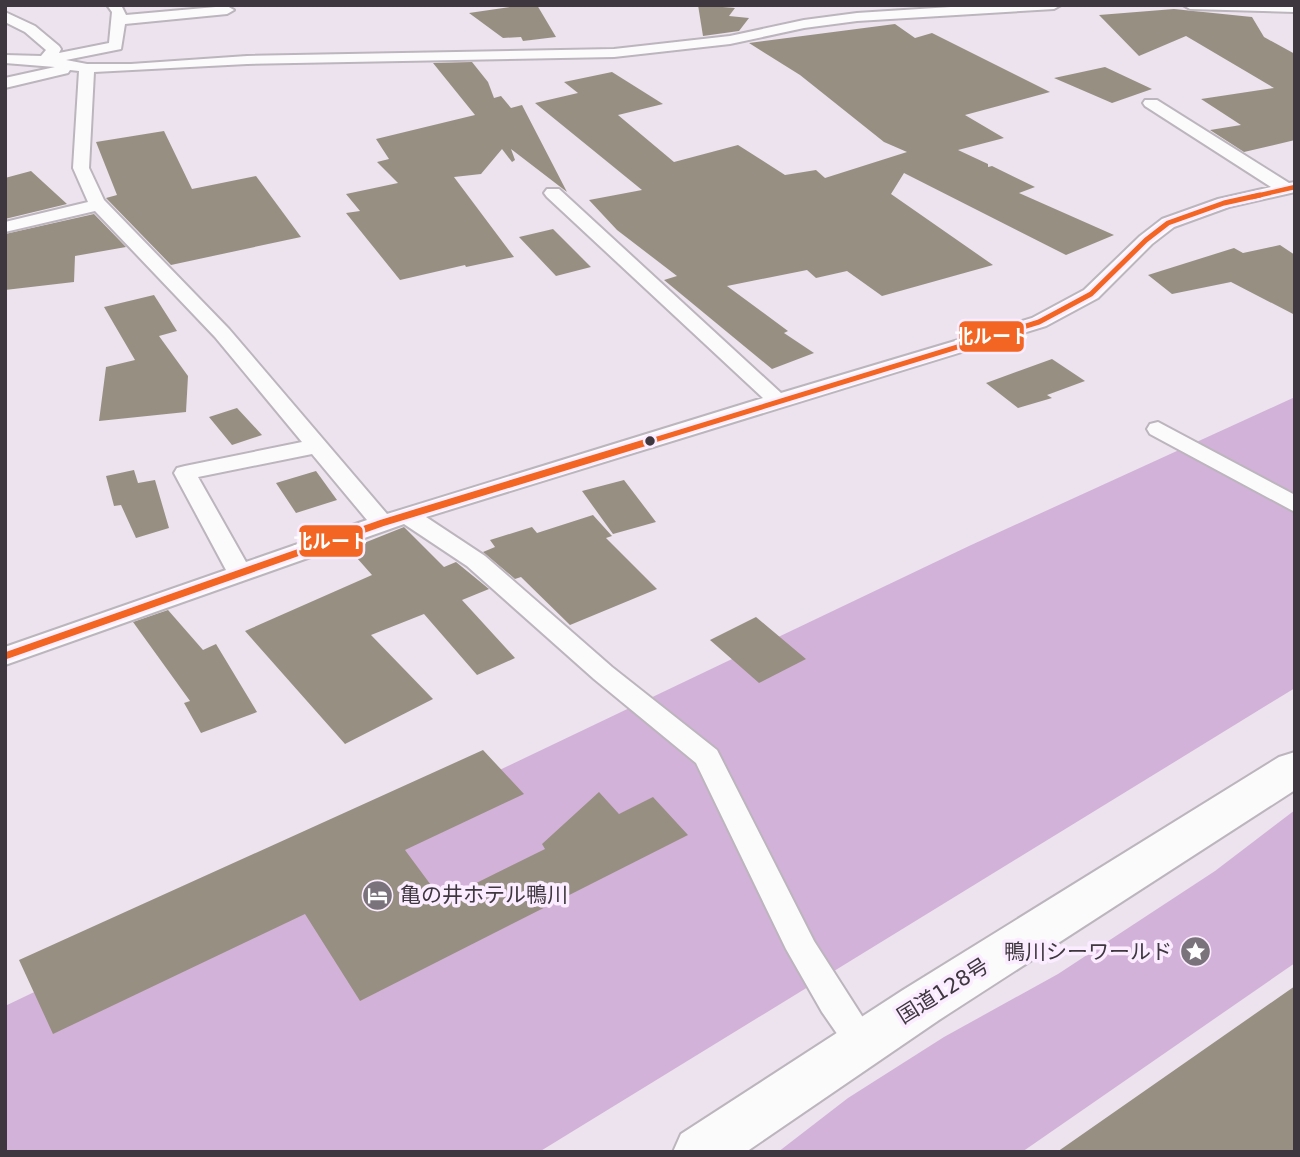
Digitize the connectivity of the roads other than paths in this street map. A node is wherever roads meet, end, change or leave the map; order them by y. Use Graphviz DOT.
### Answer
graph roads {
  1 [pos="1054,5"];
  2 [pos="1190,5"];
  3 [pos="1295,8"];
  4 [pos="227,10"];
  5 [pos="116,13"];
  6 [pos="5,16"];
  7 [pos="5,59"];
  8 [pos="45,61"];
  9 [pos="82,67"];
  10 [pos="5,83"];
  11 [pos="1151,103"];
  12 [pos="1291,188"];
  13 [pos="553,193"];
  14 [pos="99,205"];
  15 [pos="5,228"];
  16 [pos="778,401"];
  17 [pos="1158,429"];
  18 [pos="317,446"];
  19 [pos="1295,505"];
  20 [pos="394,519"];
  21 [pos="240,573"];
  22 [pos="5,656"];
  23 [pos="1295,768"];
  24 [pos="861,1041"];
  25 [pos="701,1152"];
  1 -- 9 [label="street"];
  2 -- 3 [label="street"];
  4 -- 5 [label="street"];
  5 -- 8 [label="street"];
  6 -- 8 [label="street"];
  7 -- 8 [label="street"];
  8 -- 9 [label="street"];
  9 -- 10 [label="street"];
  9 -- 14 [label="street"];
  11 -- 12 [label="street"];
  12 -- 16 [label="street"];
  13 -- 16 [label="street"];
  14 -- 15 [label="street"];
  14 -- 18 [label="street"];
  16 -- 20 [label="street"];
  17 -- 19 [label="street"];
  18 -- 20 [label="street"];
  18 -- 21 [label="street"];
  20 -- 21 [label="street"];
  20 -- 24 [label="street"];
  21 -- 22 [label="street"];
  23 -- 24 [label="highway, 国道128号"];
  24 -- 25 [label="highway, 国道128号"];
}
